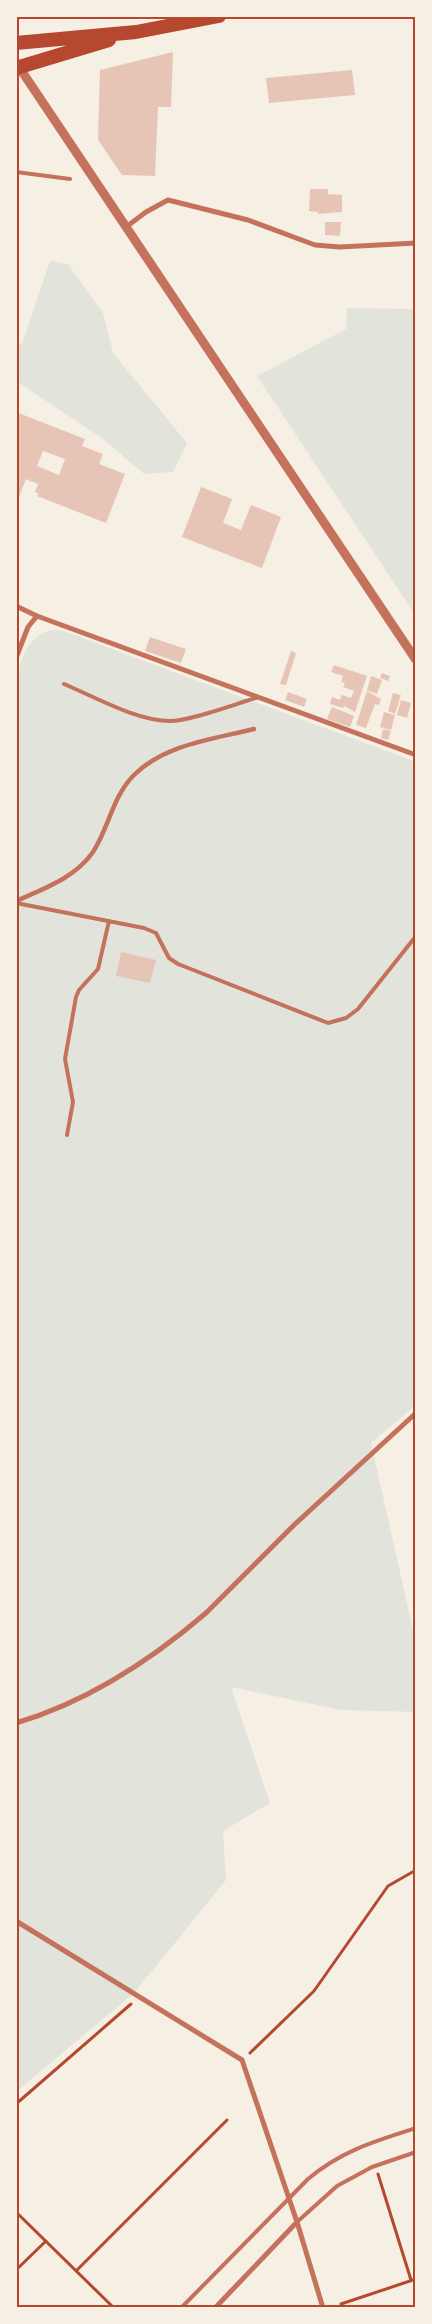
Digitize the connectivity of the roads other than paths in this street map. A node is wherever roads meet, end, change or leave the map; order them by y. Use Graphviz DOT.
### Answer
graph roads {
  1 [pos="218,16"];
  2 [pos="136,32"];
  3 [pos="16,42"];
  4 [pos="17,66"];
  5 [pos="16,172"];
  6 [pos="70,179"];
  7 [pos="126,227"];
  8 [pos="416,243"];
  9 [pos="16,606"];
  10 [pos="37,616"];
  11 [pos="16,658"];
  12 [pos="416,660"];
  13 [pos="64,684"];
  14 [pos="256,698"];
  15 [pos="254,729"];
  16 [pos="416,756"];
  17 [pos="16,902"];
  18 [pos="109,921"];
  19 [pos="416,936"];
  20 [pos="67,1135"];
  21 [pos="416,1412"];
  22 [pos="16,1723"];
  23 [pos="16,1921"];
  24 [pos="416,2128"];
  25 [pos="416,2152"];
  26 [pos="289,2198"];
  27 [pos="297,2222"];
  28 [pos="181,2308"];
  29 [pos="215,2308"];
  30 [pos="323,2308"];
  1 -- 2 [label="highway"];
  2 -- 3 [label="highway"];
  2 -- 4 [label="highway"];
  4 -- 7 [label="street"];
  5 -- 6 [label="lane"];
  7 -- 8 [label="street"];
  7 -- 12 [label="street"];
  9 -- 10 [label="street"];
  10 -- 11 [label="street"];
  10 -- 14 [label="street"];
  13 -- 14 [label="lane"];
  14 -- 16 [label="street"];
  15 -- 17 [label="street"];
  17 -- 18 [label="lane"];
  18 -- 19 [label="lane"];
  18 -- 20 [label="lane"];
  21 -- 22 [label="street"];
  23 -- 26 [label="street"];
  24 -- 26 [label="lane"];
  25 -- 27 [label="lane"];
  26 -- 27 [label="street"];
  26 -- 28 [label="lane"];
  27 -- 29 [label="street"];
  27 -- 30 [label="street"];
}
